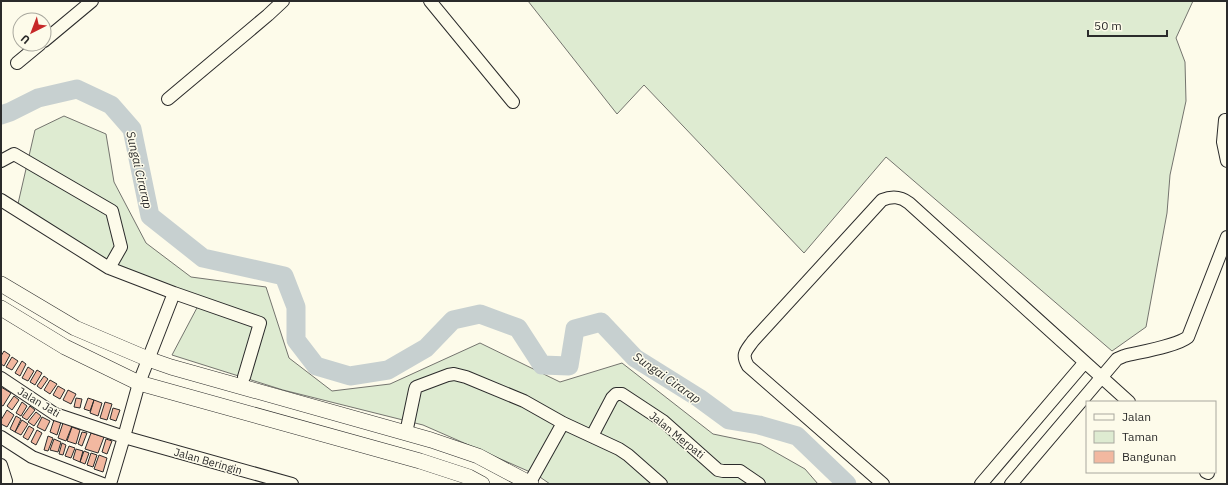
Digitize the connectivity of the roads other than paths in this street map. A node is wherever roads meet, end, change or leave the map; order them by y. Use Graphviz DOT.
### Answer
graph roads {
  1 [pos="92,1"];
  2 [pos="283,1"];
  3 [pos="430,1"];
  4 [pos="52,34"];
  5 [pos="30,52"];
  6 [pos="17,63"];
  7 [pos="168,99"];
  8 [pos="513,102"];
  9 [pos="1225,120"];
  10 [pos="1,161"];
  11 [pos="1227,162"];
  12 [pos="1,200"];
  13 [pos="1227,237"];
  14 [pos="109,268"];
  15 [pos="1,284"];
  16 [pos="174,293"];
  17 [pos="1,308"];
  18 [pos="1085,362"];
  19 [pos="143,371"];
  20 [pos="244,377"];
  21 [pos="1102,377"];
  22 [pos="1,378"];
  23 [pos="1128,401"];
  24 [pos="564,423"];
  25 [pos="406,433"];
  26 [pos="592,436"];
  27 [pos="1,437"];
  28 [pos="124,437"];
  29 [pos="1,465"];
  30 [pos="6,481"];
  31 [pos="103,484"];
  32 [pos="110,484"];
  33 [pos="292,484"];
  34 [pos="482,484"];
  35 [pos="530,484"];
  36 [pos="661,484"];
  37 [pos="759,484"];
  38 [pos="883,484"];
  39 [pos="981,484"];
  40 [pos="1011,484"];
  1 -- 4 [label="street"];
  2 -- 7 [label="street"];
  3 -- 8 [label="street"];
  5 -- 6 [label="street"];
  9 -- 11 [label="street"];
  10 -- 14 [label="street"];
  12 -- 14 [label="street"];
  13 -- 21 [label="street"];
  14 -- 16 [label="street"];
  15 -- 19 [label="main road"];
  16 -- 19 [label="street"];
  16 -- 20 [label="street"];
  17 -- 19 [label="main road"];
  18 -- 21 [label="street"];
  18 -- 38 [label="street"];
  18 -- 39 [label="street"];
  19 -- 25 [label="main road"];
  19 -- 28 [label="street"];
  19 -- 34 [label="main road"];
  21 -- 23 [label="street"];
  21 -- 40 [label="street"];
  22 -- 28 [label="street, Jalan Jati"];
  24 -- 25 [label="street"];
  24 -- 26 [label="street"];
  24 -- 35 [label="street"];
  25 -- 35 [label="main road"];
  26 -- 36 [label="street"];
  26 -- 37 [label="street, Jalan Merpati"];
  27 -- 31 [label="street"];
  28 -- 32 [label="street"];
  28 -- 33 [label="street, Jalan Beringin"];
  29 -- 30 [label="street"];
}
